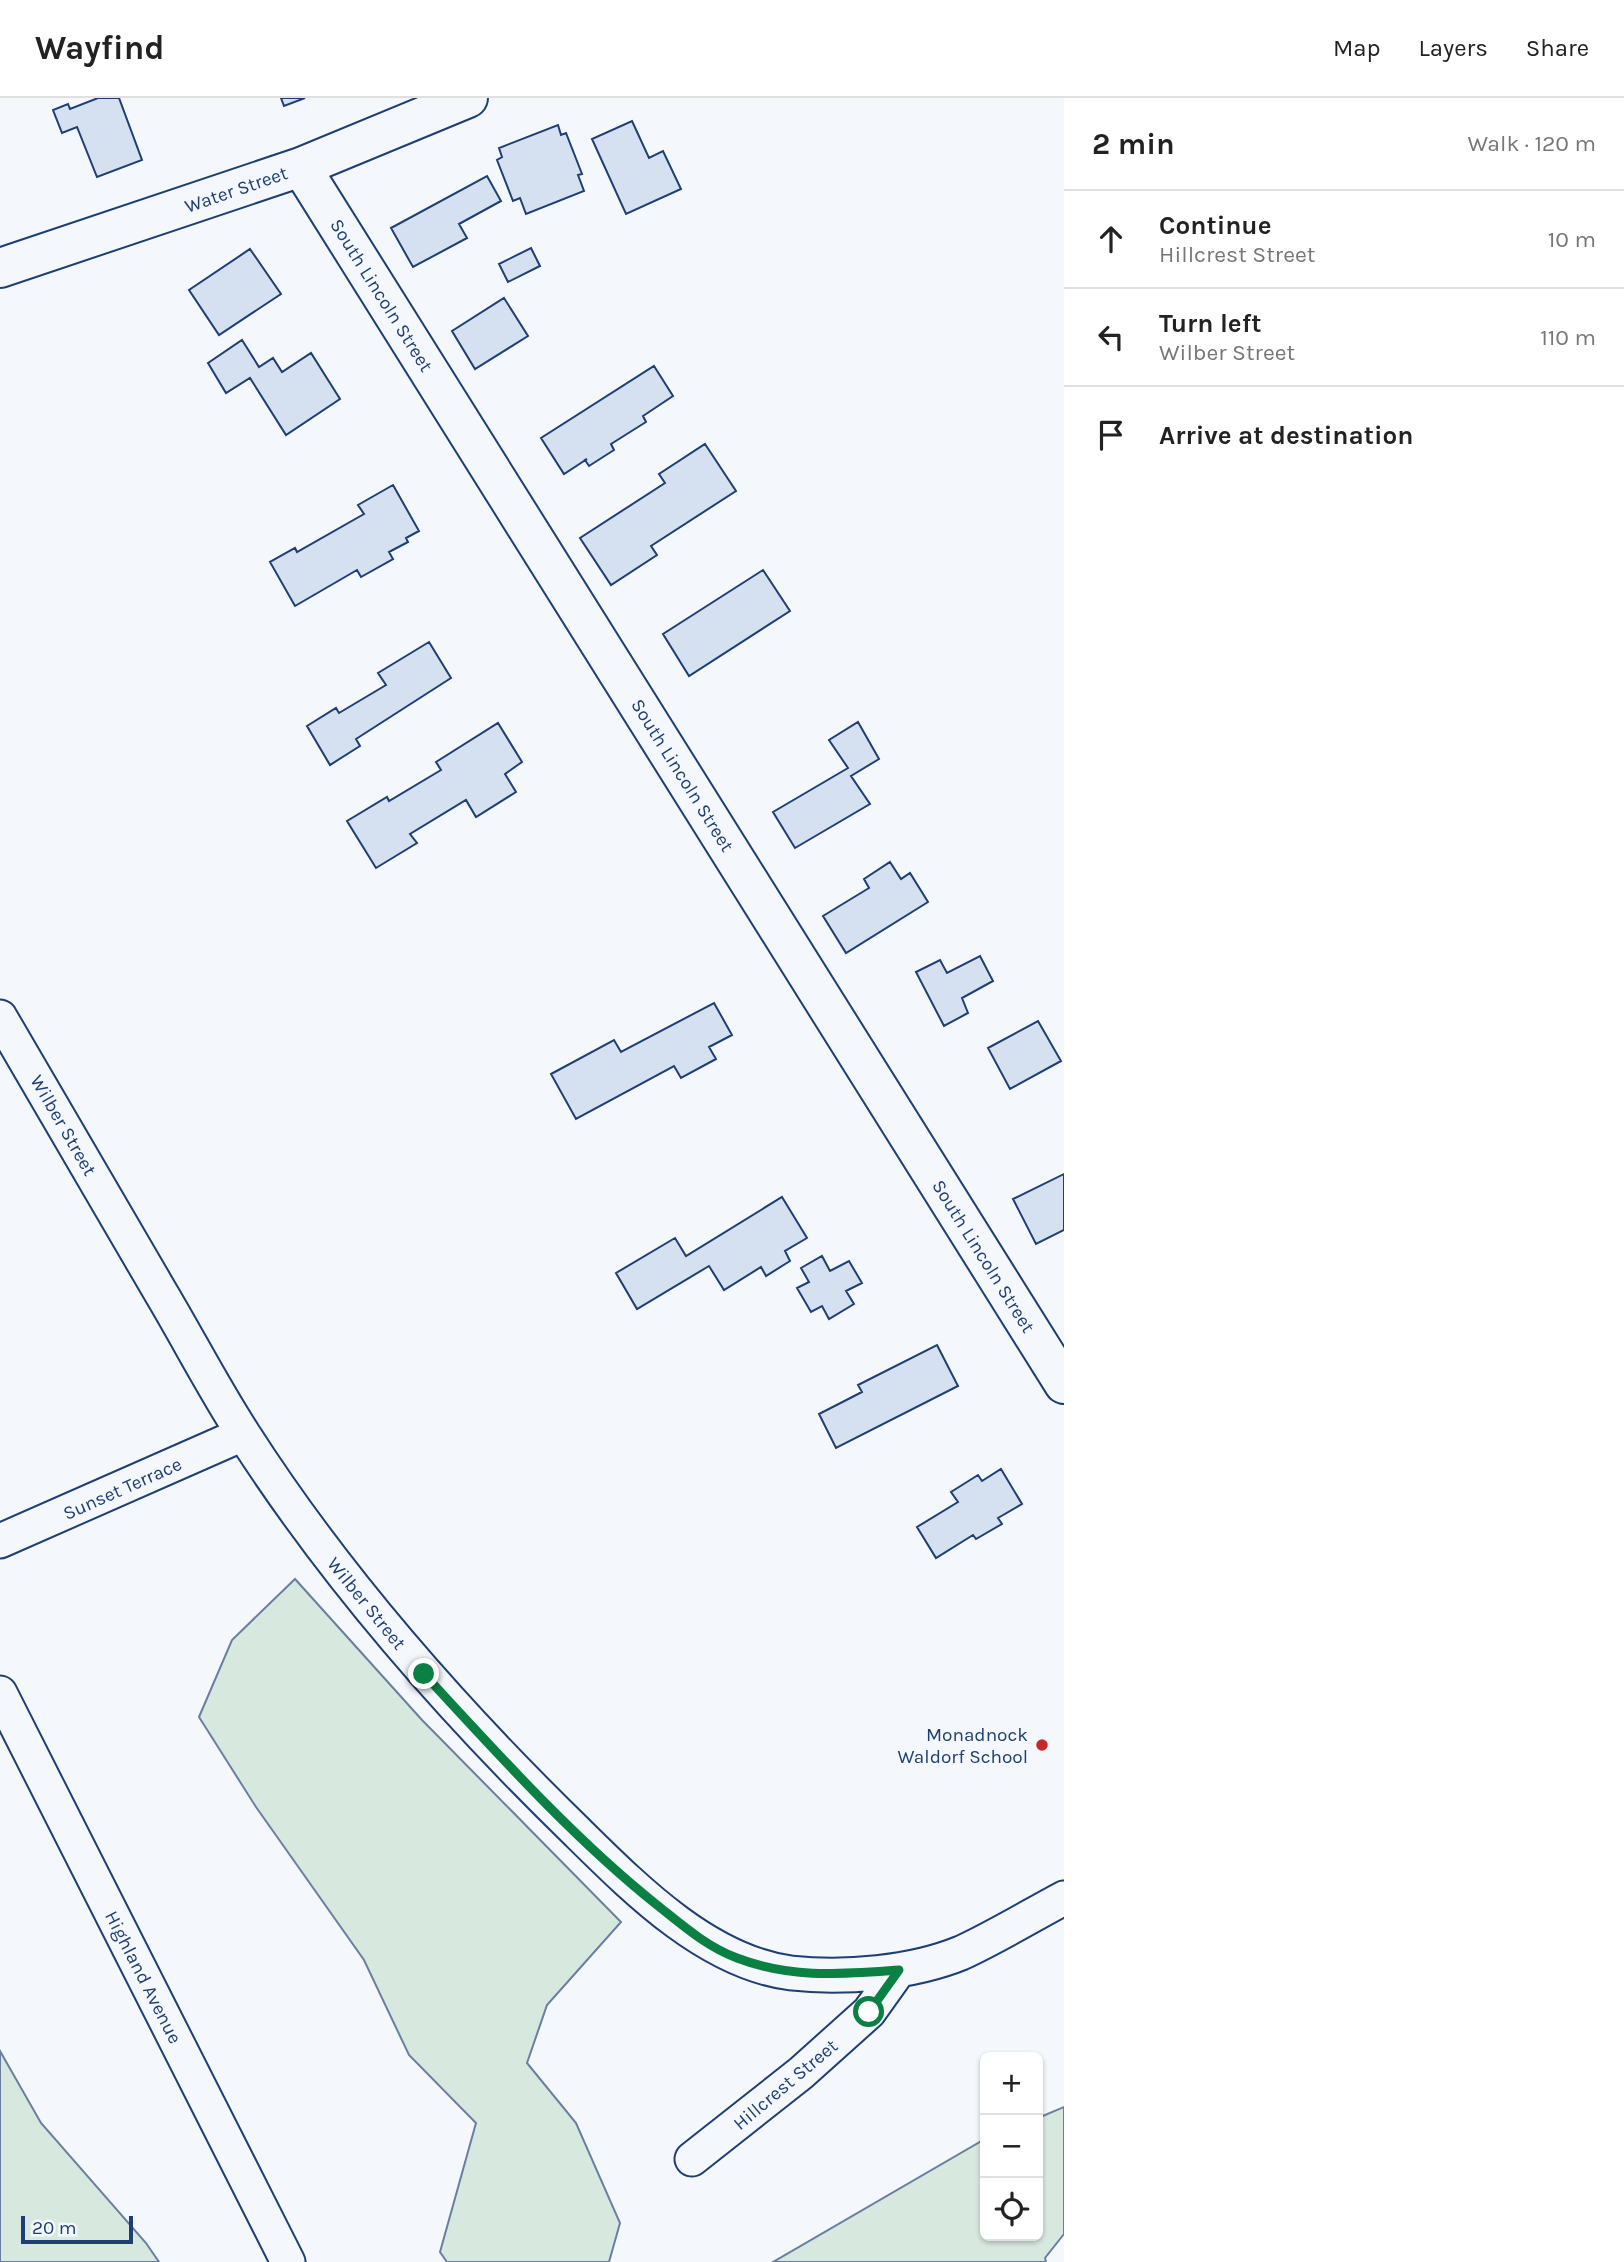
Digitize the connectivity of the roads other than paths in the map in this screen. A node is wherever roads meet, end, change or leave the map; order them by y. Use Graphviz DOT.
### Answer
graph roads {
  1 [pos="468,98"];
  2 [pos="417,108"];
  3 [pos="302,167"];
  4 [pos="0,268"];
  5 [pos="0,1017"];
  6 [pos="1064,1384"];
  7 [pos="243,1434"];
  8 [pos="0,1541"];
  9 [pos="0,1693"];
  10 [pos="1064,1898"];
  11 [pos="899,1970"];
  12 [pos="692,2159"];
  13 [pos="288,2262"];
  1 -- 2 [label="street, Water Street"];
  2 -- 3 [label="street, Water Street"];
  3 -- 4 [label="street, Water Street"];
  3 -- 6 [label="street, South Lincoln Street"];
  5 -- 7 [label="street, Wilber Street"];
  7 -- 8 [label="street, Sunset Terrace"];
  7 -- 11 [label="street, Wilber Street"];
  9 -- 13 [label="street, Highland Avenue"];
  10 -- 11 [label="street, Wilber Street"];
  11 -- 12 [label="street, Hillcrest Street"];
}
